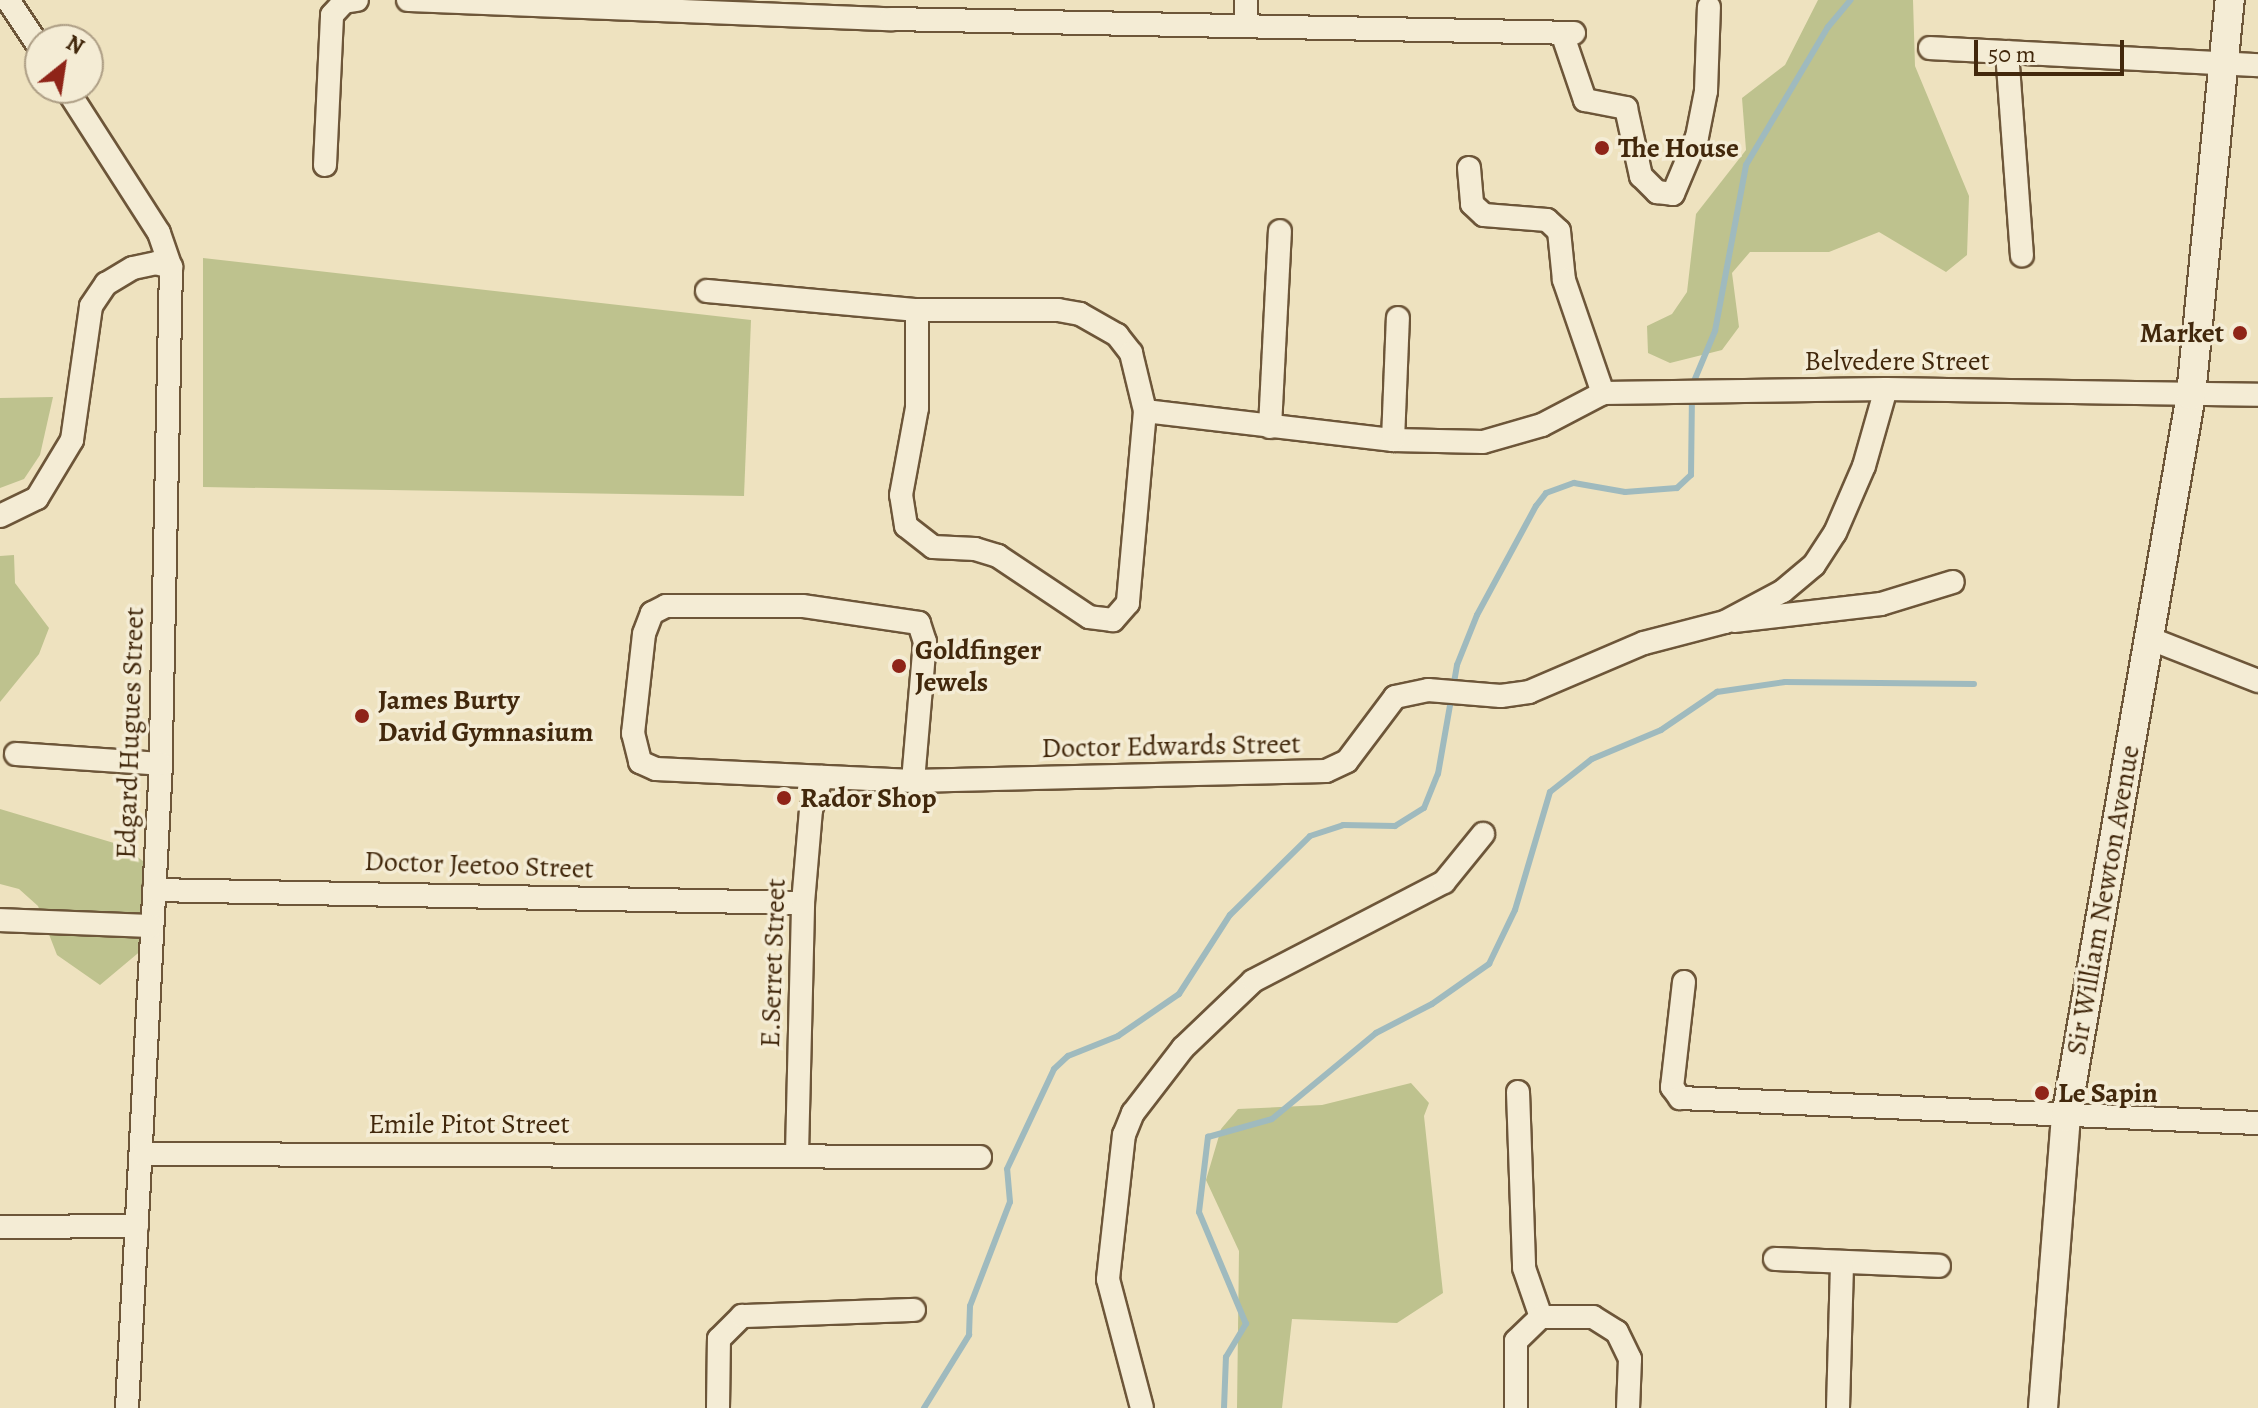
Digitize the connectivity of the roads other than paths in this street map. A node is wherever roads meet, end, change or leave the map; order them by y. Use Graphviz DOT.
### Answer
graph roads {
  1 [pos="8,0"];
  2 [pos="357,0"];
  3 [pos="408,0"];
  4 [pos="1246,0"];
  5 [pos="2230,0"];
  6 [pos="569,3"];
  7 [pos="1709,7"];
  8 [pos="24,24"];
  9 [pos="1246,25"];
  10 [pos="1930,48"];
  11 [pos="2007,52"];
  12 [pos="2224,64"];
  13 [pos="2258,65"];
  14 [pos="76,104"];
  15 [pos="325,165"];
  16 [pos="1469,168"];
  17 [pos="1280,231"];
  18 [pos="2022,255"];
  19 [pos="171,267"];
  20 [pos="707,291"];
  21 [pos="917,310"];
  22 [pos="1398,318"];
  23 [pos="1886,389"];
  24 [pos="1603,393"];
  25 [pos="2191,395"];
  26 [pos="2258,395"];
  27 [pos="1145,411"];
  28 [pos="1270,427"];
  29 [pos="1393,440"];
  30 [pos="0,516"];
  31 [pos="1953,582"];
  32 [pos="1725,622"];
  33 [pos="2151,639"];
  34 [pos="2258,681"];
  35 [pos="16,754"];
  36 [pos="161,764"];
  37 [pos="822,777"];
  38 [pos="913,781"];
  39 [pos="1483,834"];
  40 [pos="154,890"];
  41 [pos="803,903"];
  42 [pos="0,920"];
  43 [pos="152,926"];
  44 [pos="1684,982"];
  45 [pos="1518,1092"];
  46 [pos="2066,1117"];
  47 [pos="2258,1123"];
  48 [pos="797,1153"];
  49 [pos="142,1154"];
  50 [pos="980,1157"];
  51 [pos="137,1226"];
  52 [pos="0,1227"];
  53 [pos="1775,1259"];
  54 [pos="1842,1262"];
  55 [pos="1939,1266"];
  56 [pos="914,1310"];
  57 [pos="1541,1317"];
  58 [pos="127,1408"];
  59 [pos="718,1408"];
  60 [pos="1142,1408"];
  61 [pos="1516,1408"];
  62 [pos="1628,1408"];
  63 [pos="1838,1408"];
  64 [pos="2043,1408"];
  1 -- 8 [label="street"];
  2 -- 15 [label="street"];
  3 -- 6 [label="street"];
  4 -- 9 [label="street"];
  5 -- 12 [label="street"];
  6 -- 9 [label="street"];
  7 -- 9 [label="street"];
  10 -- 11 [label="street"];
  11 -- 12 [label="street"];
  11 -- 18 [label="street"];
  12 -- 13 [label="street"];
  12 -- 25 [label="street, Sir William Newton Avenue"];
  14 -- 19 [label="street, Edgard Hugues Street"];
  16 -- 24 [label="street"];
  17 -- 28 [label="street"];
  19 -- 30 [label="street"];
  19 -- 36 [label="street, Edgard Hugues Street"];
  20 -- 21 [label="street"];
  21 -- 27 [label="street"];
  21 -- 27 [label="street"];
  22 -- 29 [label="street"];
  23 -- 24 [label="street, Belvedere Street"];
  23 -- 25 [label="street, Belvedere Street"];
  23 -- 32 [label="street, Doctor Edwards Street"];
  24 -- 29 [label="street"];
  25 -- 26 [label="street, Belvedere Street"];
  25 -- 33 [label="street, Sir William Newton Avenue"];
  27 -- 28 [label="street"];
  28 -- 29 [label="street"];
  31 -- 32 [label="street"];
  32 -- 38 [label="street, Doctor Edwards Street"];
  33 -- 34 [label="street"];
  33 -- 46 [label="street, Sir William Newton Avenue"];
  35 -- 36 [label="street"];
  36 -- 40 [label="street, Edgard Hugues Street"];
  37 -- 38 [label="street, Doctor Edwards Street"];
  37 -- 38 [label="street, Doctor Edwards Street"];
  37 -- 41 [label="street, E.Serret Street"];
  39 -- 60 [label="street"];
  40 -- 41 [label="street, Doctor Jeetoo Street"];
  40 -- 43 [label="street, Edgard Hugues Street"];
  41 -- 48 [label="street, E.Serret Street"];
  42 -- 43 [label="street"];
  43 -- 49 [label="street, Edgard Hugues Street"];
  44 -- 46 [label="street"];
  45 -- 57 [label="street"];
  46 -- 47 [label="street"];
  46 -- 64 [label="street, Sir William Newton Avenue"];
  48 -- 49 [label="street, Emile Pitot Street"];
  48 -- 50 [label="street, Emile Pitot Street"];
  49 -- 51 [label="street, Edgard Hugues Street"];
  51 -- 52 [label="street"];
  51 -- 58 [label="street, Edgard Hugues Street"];
  53 -- 54 [label="street"];
  54 -- 55 [label="street"];
  54 -- 63 [label="street"];
  56 -- 59 [label="street"];
  57 -- 61 [label="street"];
  57 -- 62 [label="street"];
}
